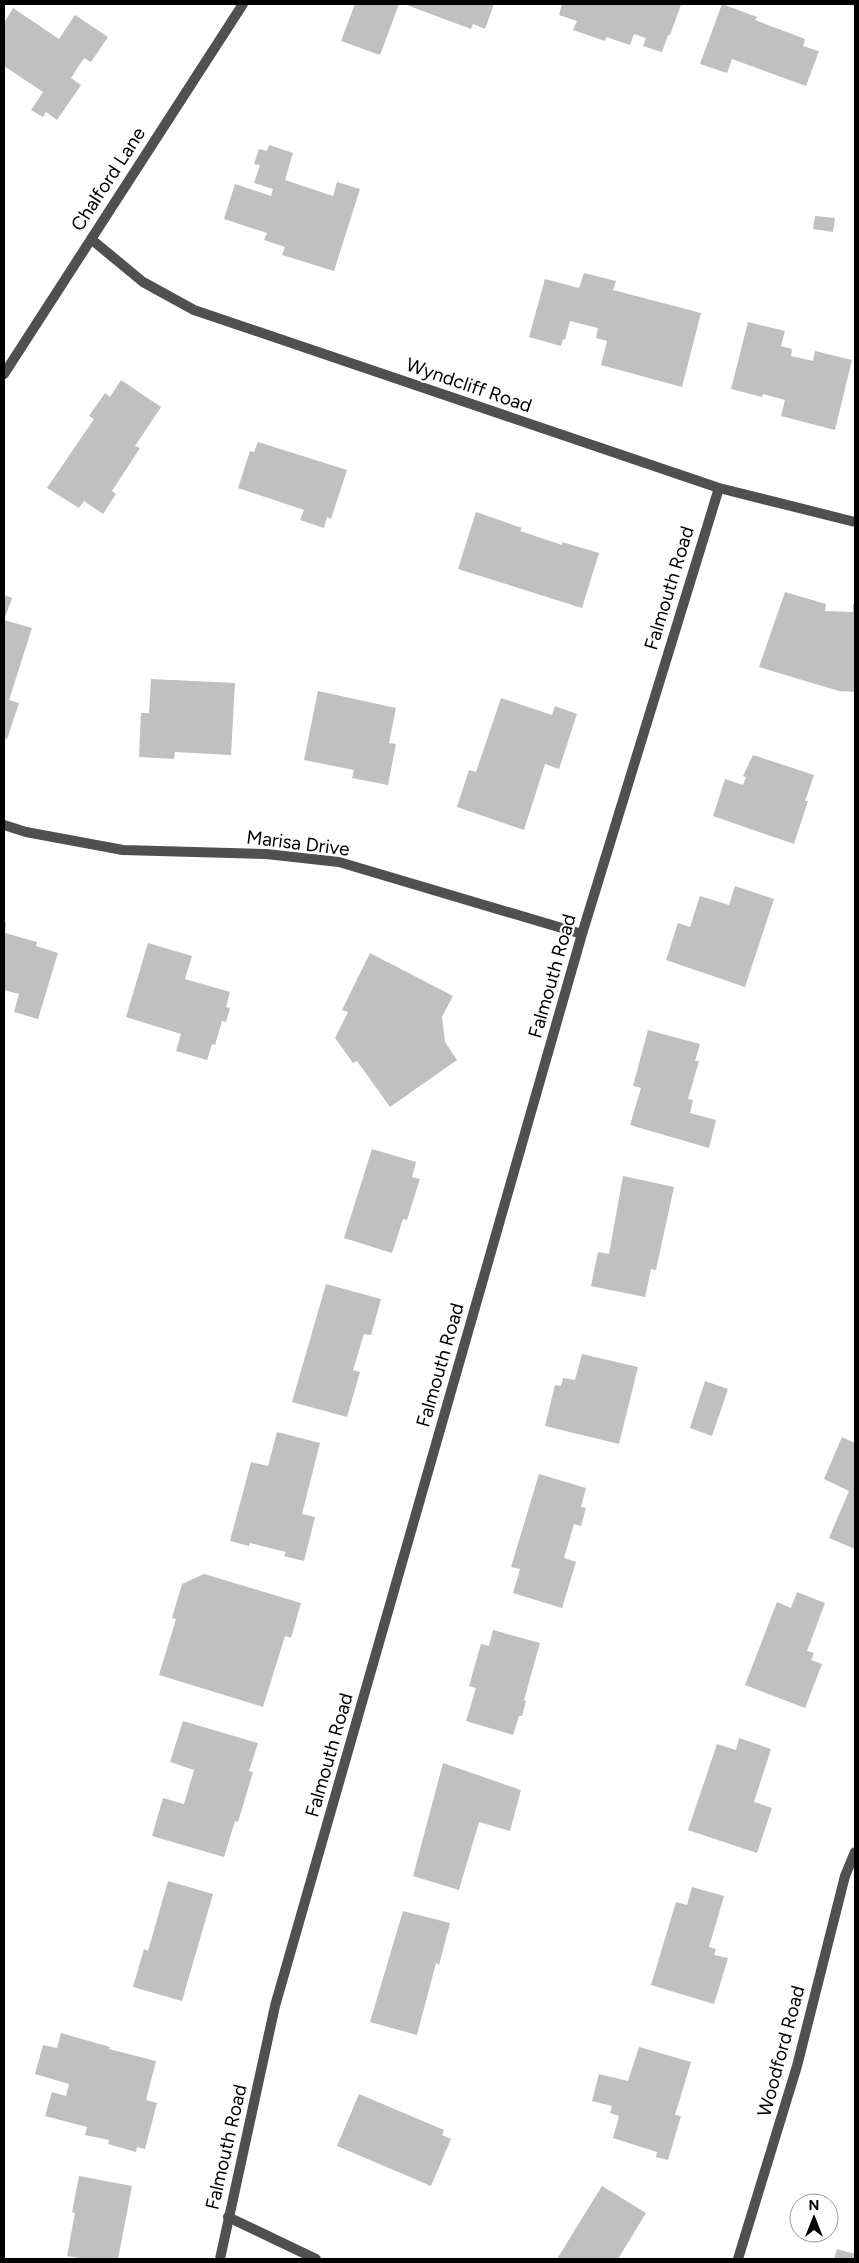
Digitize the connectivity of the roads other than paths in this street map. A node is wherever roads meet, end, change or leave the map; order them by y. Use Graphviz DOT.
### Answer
graph roads {
  1 [pos="243,4"];
  2 [pos="91,239"];
  3 [pos="4,374"];
  4 [pos="719,488"];
  5 [pos="855,522"];
  6 [pos="4,825"];
  7 [pos="582,934"];
  8 [pos="855,1852"];
  9 [pos="228,2217"];
  10 [pos="220,2259"];
  11 [pos="316,2259"];
  12 [pos="738,2259"];
  1 -- 2 [label="street, Chalford Lane"];
  2 -- 3 [label="street, Chalford Lane"];
  2 -- 4 [label="street, Wyndcliff Road"];
  4 -- 5 [label="street, Wyndcliff Road"];
  4 -- 7 [label="street, Falmouth Road"];
  6 -- 7 [label="street, Marisa Drive"];
  7 -- 9 [label="street, Falmouth Road"];
  8 -- 12 [label="street, Woodford Road"];
  9 -- 10 [label="street, Falmouth Road"];
  9 -- 11 [label="street"];
}
